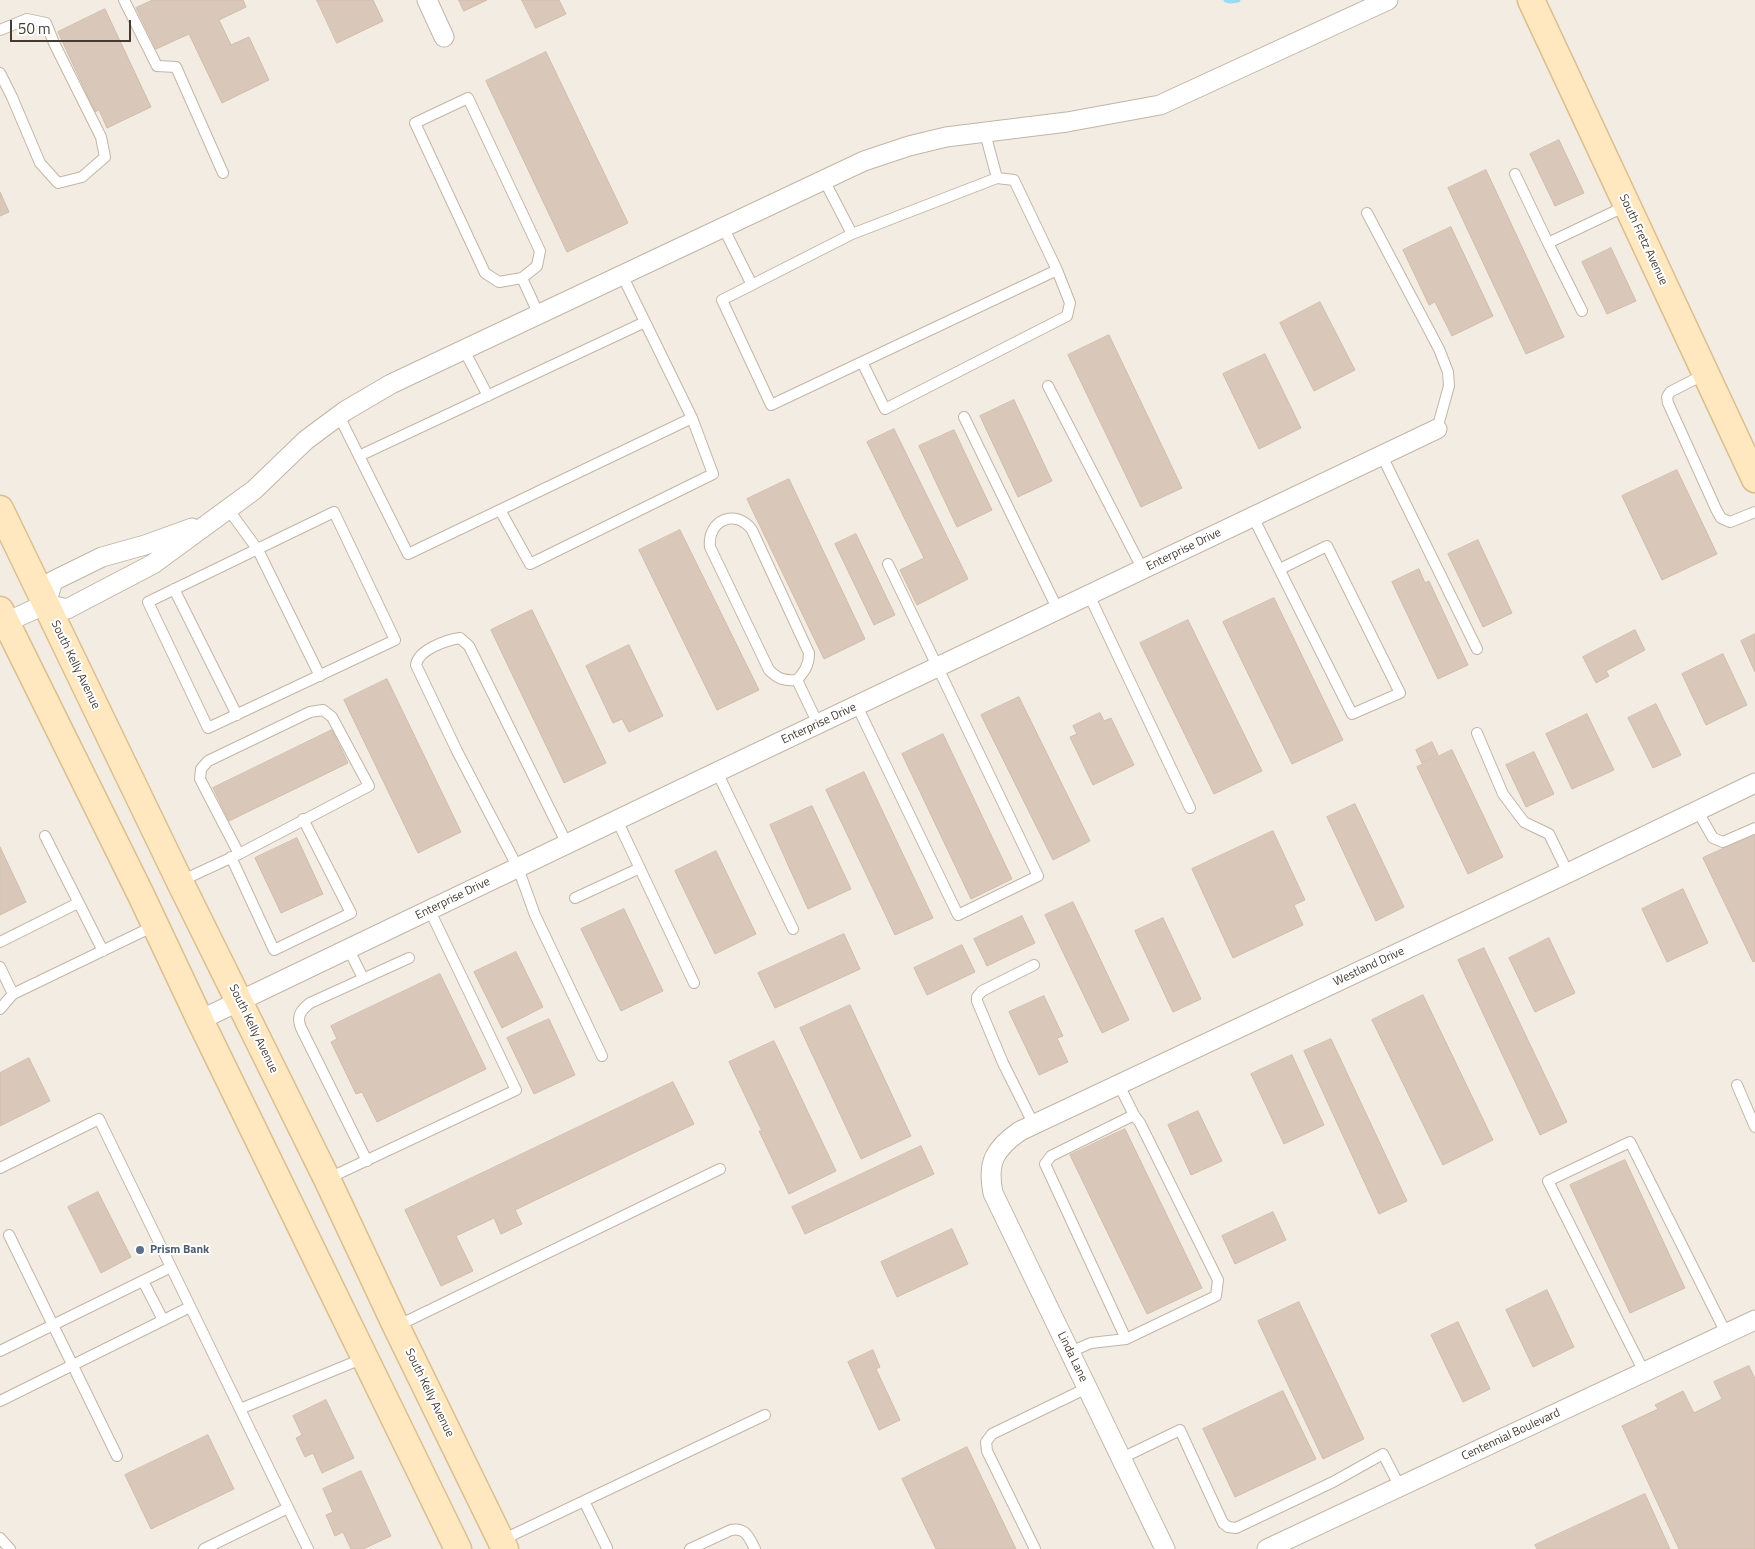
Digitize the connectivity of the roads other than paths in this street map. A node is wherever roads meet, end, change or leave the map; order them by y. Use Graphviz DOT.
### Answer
graph roads {
  1 [pos="124,0"];
  2 [pos="427,0"];
  3 [pos="1388,0"];
  4 [pos="1531,0"];
  5 [pos="0,30"];
  6 [pos="444,37"];
  7 [pos="0,73"];
  8 [pos="985,132"];
  9 [pos="223,173"];
  10 [pos="1515,174"];
  11 [pos="997,178"];
  12 [pos="824,180"];
  13 [pos="1627,206"];
  14 [pos="1368,213"];
  15 [pos="724,227"];
  16 [pos="852,234"];
  17 [pos="1548,243"];
  18 [pos="1057,270"];
  19 [pos="622,275"];
  20 [pos="522,278"];
  21 [pos="752,285"];
  22 [pos="1582,311"];
  23 [pos="539,315"];
  24 [pos="645,322"];
  25 [pos="464,350"];
  26 [pos="862,362"];
  27 [pos="1706,374"];
  28 [pos="1048,386"];
  29 [pos="488,396"];
  30 [pos="339,416"];
  31 [pos="964,417"];
  32 [pos="692,418"];
  33 [pos="1437,430"];
  34 [pos="359,456"];
  35 [pos="1382,456"];
  36 [pos="1755,479"];
  37 [pos="0,509"];
  38 [pos="500,510"];
  39 [pos="1755,512"];
  40 [pos="222,515"];
  41 [pos="1253,517"];
  42 [pos="258,550"];
  43 [pos="888,564"];
  44 [pos="1280,569"];
  45 [pos="1143,570"];
  46 [pos="174,590"];
  47 [pos="1089,595"];
  48 [pos="46,604"];
  49 [pos="1058,610"];
  50 [pos="2,619"];
  51 [pos="1477,649"];
  52 [pos="937,668"];
  53 [pos="320,676"];
  54 [pos="797,680"];
  55 [pos="857,706"];
  56 [pos="237,715"];
  57 [pos="818,724"];
  58 [pos="1477,733"];
  59 [pos="716,772"];
  60 [pos="1755,783"];
  61 [pos="1190,808"];
  62 [pos="1697,810"];
  63 [pos="303,819"];
  64 [pos="617,820"];
  65 [pos="1755,828"];
  66 [pos="45,836"];
  67 [pos="567,844"];
  68 [pos="235,855"];
  69 [pos="518,868"];
  70 [pos="640,868"];
  71 [pos="1568,873"];
  72 [pos="180,882"];
  73 [pos="575,898"];
  74 [pos="78,903"];
  75 [pos="430,911"];
  76 [pos="155,925"];
  77 [pos="793,929"];
  78 [pos="0,942"];
  79 [pos="348,948"];
  80 [pos="103,951"];
  81 [pos="409,958"];
  82 [pos="1034,965"];
  83 [pos="0,967"];
  84 [pos="363,978"];
  85 [pos="694,983"];
  86 [pos="13,994"];
  87 [pos="238,1001"];
  88 [pos="0,1010"];
  89 [pos="200,1020"];
  90 [pos="602,1056"];
  91 [pos="1120,1085"];
  92 [pos="1737,1085"];
  93 [pos="1134,1115"];
  94 [pos="1034,1125"];
  95 [pos="1755,1126"];
  96 [pos="367,1161"];
  97 [pos="992,1162"];
  98 [pos="0,1168"];
  99 [pos="720,1168"];
  100 [pos="327,1179"];
  101 [pos="9,1235"];
  102 [pos="171,1267"];
  103 [pos="143,1281"];
  104 [pos="190,1306"];
  105 [pos="163,1320"];
  106 [pos="1755,1320"];
  107 [pos="54,1324"];
  108 [pos="396,1326"];
  109 [pos="1726,1334"];
  110 [pos="1126,1339"];
  111 [pos="0,1351"];
  112 [pos="1070,1352"];
  113 [pos="365,1358"];
  114 [pos="73,1365"];
  115 [pos="1644,1372"];
  116 [pos="1087,1388"];
  117 [pos="0,1401"];
  118 [pos="240,1409"];
  119 [pos="765,1415"];
  120 [pos="117,1456"];
  121 [pos="1122,1458"];
  122 [pos="1400,1487"];
  123 [pos="584,1501"];
  124 [pos="288,1508"];
  125 [pos="0,1538"];
  126 [pos="503,1545"];
  127 [pos="607,1548"];
  128 [pos="10,1549"];
  129 [pos="204,1549"];
  130 [pos="308,1549"];
  131 [pos="458,1549"];
  132 [pos="690,1549"];
  133 [pos="755,1549"];
  134 [pos="1035,1549"];
  135 [pos="1165,1549"];
  136 [pos="1267,1549"];
  1 -- 9 [label="lane"];
  2 -- 6 [label="street"];
  3 -- 8 [label="street"];
  4 -- 13 [label="main road, South Fretz Avenue"];
  5 -- 7 [label="lane"];
  8 -- 11 [label="lane"];
  8 -- 12 [label="street"];
  10 -- 17 [label="lane"];
  11 -- 16 [label="lane"];
  11 -- 18 [label="lane"];
  12 -- 15 [label="street"];
  12 -- 16 [label="lane"];
  13 -- 17 [label="lane"];
  13 -- 27 [label="main road, South Fretz Avenue"];
  14 -- 33 [label="lane"];
  15 -- 19 [label="street"];
  15 -- 21 [label="lane"];
  16 -- 21 [label="lane"];
  17 -- 22 [label="lane"];
  18 -- 26 [label="lane"];
  18 -- 26 [label="lane"];
  19 -- 23 [label="street"];
  19 -- 24 [label="lane"];
  20 -- 20 [label="lane"];
  20 -- 23 [label="lane"];
  21 -- 26 [label="lane"];
  23 -- 25 [label="street"];
  24 -- 29 [label="lane"];
  24 -- 32 [label="lane"];
  25 -- 29 [label="lane"];
  25 -- 30 [label="street"];
  27 -- 36 [label="main road, South Fretz Avenue"];
  27 -- 39 [label="lane"];
  28 -- 45 [label="lane"];
  29 -- 34 [label="lane"];
  30 -- 34 [label="lane"];
  30 -- 40 [label="street"];
  31 -- 49 [label="lane"];
  32 -- 38 [label="lane"];
  32 -- 38 [label="lane"];
  33 -- 35 [label="street, Enterprise Drive"];
  34 -- 38 [label="lane"];
  35 -- 41 [label="street, Enterprise Drive"];
  35 -- 51 [label="lane"];
  37 -- 48 [label="main road, South Kelly Avenue"];
  40 -- 42 [label="lane"];
  40 -- 48 [label="street"];
  40 -- 48 [label="street"];
  41 -- 44 [label="lane"];
  41 -- 45 [label="street, Enterprise Drive"];
  42 -- 46 [label="lane"];
  42 -- 53 [label="lane"];
  42 -- 53 [label="lane"];
  43 -- 52 [label="lane"];
  44 -- 44 [label="lane"];
  45 -- 47 [label="street, Enterprise Drive"];
  46 -- 56 [label="lane"];
  46 -- 56 [label="lane"];
  47 -- 49 [label="street, Enterprise Drive"];
  47 -- 61 [label="lane"];
  48 -- 50 [label="street"];
  48 -- 72 [label="main road, South Kelly Avenue"];
  49 -- 52 [label="street, Enterprise Drive"];
  50 -- 76 [label="main road"];
  52 -- 55 [label="street, Enterprise Drive"];
  52 -- 55 [label="lane"];
  53 -- 56 [label="lane"];
  54 -- 54 [label="lane"];
  54 -- 57 [label="lane"];
  55 -- 57 [label="street, Enterprise Drive"];
  57 -- 59 [label="street, Enterprise Drive"];
  58 -- 71 [label="lane"];
  59 -- 64 [label="street, Enterprise Drive"];
  59 -- 77 [label="lane"];
  60 -- 62 [label="street, Westland Drive"];
  62 -- 65 [label="lane"];
  62 -- 71 [label="street, Westland Drive"];
  63 -- 68 [label="lane"];
  63 -- 68 [label="lane"];
  63 -- 68 [label="lane"];
  64 -- 67 [label="street, Enterprise Drive"];
  64 -- 70 [label="lane"];
  66 -- 74 [label="lane"];
  67 -- 69 [label="street, Enterprise Drive"];
  67 -- 69 [label="lane"];
  68 -- 72 [label="lane"];
  69 -- 75 [label="street, Enterprise Drive"];
  69 -- 90 [label="lane"];
  70 -- 73 [label="lane"];
  70 -- 85 [label="lane"];
  71 -- 91 [label="street, Westland Drive"];
  72 -- 87 [label="main road, South Kelly Avenue"];
  74 -- 78 [label="lane"];
  74 -- 80 [label="lane"];
  75 -- 79 [label="street, Enterprise Drive"];
  75 -- 96 [label="lane"];
  76 -- 80 [label="lane"];
  76 -- 89 [label="main road"];
  79 -- 84 [label="lane"];
  79 -- 87 [label="street, Enterprise Drive"];
  80 -- 86 [label="lane"];
  81 -- 84 [label="lane"];
  82 -- 94 [label="lane"];
  83 -- 86 [label="lane"];
  84 -- 96 [label="lane"];
  86 -- 88 [label="lane"];
  87 -- 89 [label="street, Enterprise Drive"];
  87 -- 100 [label="main road, South Kelly Avenue"];
  89 -- 113 [label="main road"];
  91 -- 93 [label="lane"];
  91 -- 94 [label="street, Westland Drive"];
  92 -- 95 [label="lane"];
  93 -- 110 [label="lane"];
  93 -- 110 [label="lane"];
  94 -- 97 [label="street, Westland Drive"];
  96 -- 100 [label="lane"];
  97 -- 112 [label="street, Linda Lane"];
  98 -- 102 [label="lane"];
  99 -- 108 [label="lane"];
  100 -- 108 [label="main road, South Kelly Avenue"];
  101 -- 107 [label="lane"];
  102 -- 103 [label="lane"];
  102 -- 104 [label="lane"];
  103 -- 105 [label="lane"];
  103 -- 107 [label="lane"];
  104 -- 105 [label="lane"];
  104 -- 118 [label="lane"];
  105 -- 114 [label="lane"];
  106 -- 109 [label="street, Centennial Boulevard"];
  107 -- 111 [label="lane"];
  107 -- 114 [label="lane"];
  108 -- 113 [label="main road"];
  108 -- 126 [label="main road, South Kelly Avenue"];
  109 -- 115 [label="street, Centennial Boulevard"];
  109 -- 115 [label="lane"];
  110 -- 112 [label="lane"];
  112 -- 116 [label="street, Linda Lane"];
  113 -- 118 [label="lane"];
  113 -- 131 [label="main road"];
  114 -- 117 [label="lane"];
  114 -- 120 [label="lane"];
  115 -- 122 [label="street, Centennial Boulevard"];
  116 -- 121 [label="street, Linda Lane"];
  116 -- 134 [label="lane"];
  118 -- 124 [label="lane"];
  119 -- 123 [label="lane"];
  121 -- 122 [label="lane"];
  121 -- 135 [label="street, Linda Lane"];
  122 -- 136 [label="street, Centennial Boulevard"];
  123 -- 126 [label="lane"];
  123 -- 127 [label="lane"];
  124 -- 129 [label="lane"];
  124 -- 130 [label="lane"];
  125 -- 128 [label="lane"];
  132 -- 133 [label="lane"];
}
